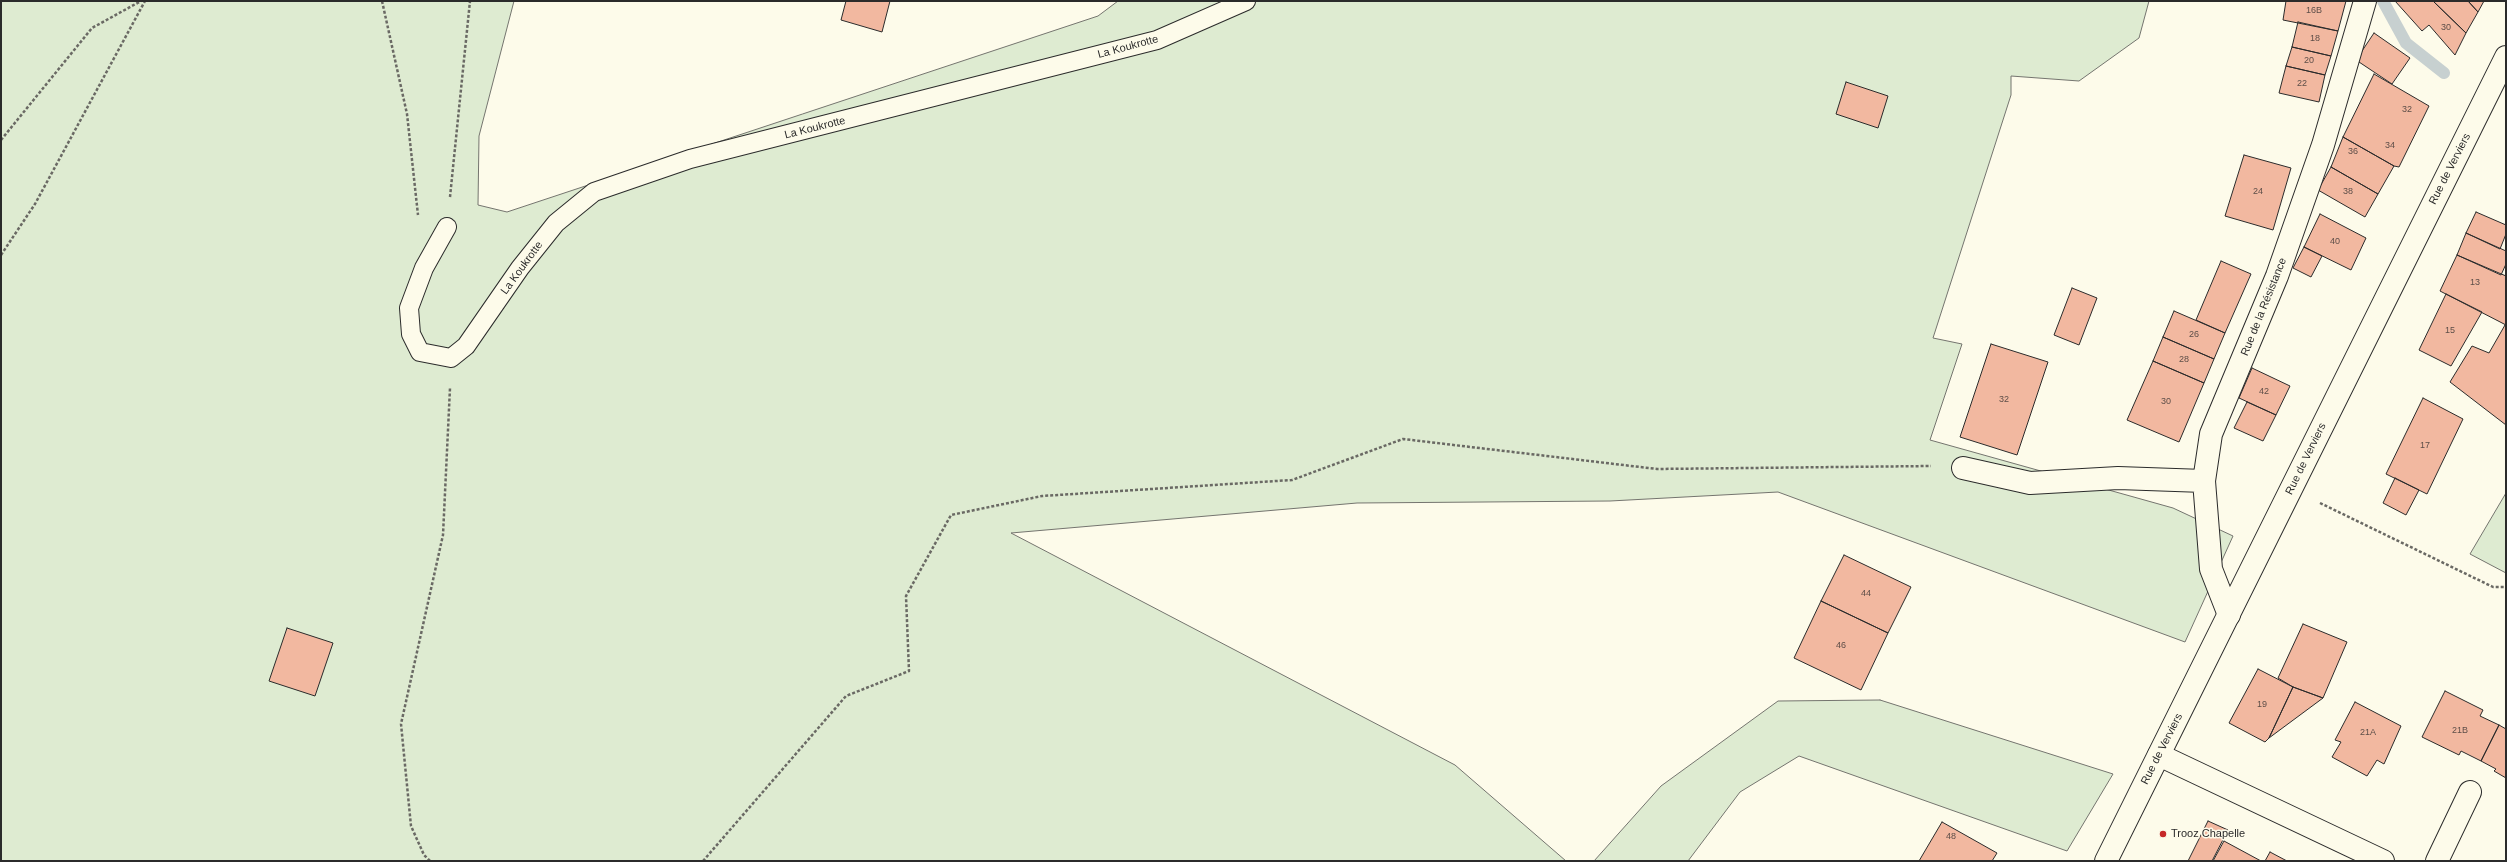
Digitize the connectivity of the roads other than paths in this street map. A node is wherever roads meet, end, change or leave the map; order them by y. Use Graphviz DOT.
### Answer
graph roads {
  1 [pos="1246,1"];
  2 [pos="2365,1"];
  3 [pos="2506,57"];
  4 [pos="447,227"];
  5 [pos="1963,468"];
  6 [pos="2204,481"];
  7 [pos="2229,615"];
  8 [pos="2159,755"];
  9 [pos="2470,792"];
  10 [pos="2106,861"];
  11 [pos="2382,861"];
  12 [pos="2436,861"];
  1 -- 4 [label="lane, La Koukrotte"];
  2 -- 6 [label="street, Rue de la Résistance"];
  3 -- 7 [label="street, Rue de Verviers"];
  5 -- 6 [label="street"];
  6 -- 7 [label="street, Rue de la Résistance"];
  7 -- 8 [label="street, Rue de Verviers"];
  8 -- 10 [label="street, Rue de Verviers"];
  8 -- 11 [label="street"];
  9 -- 12 [label="street"];
}
